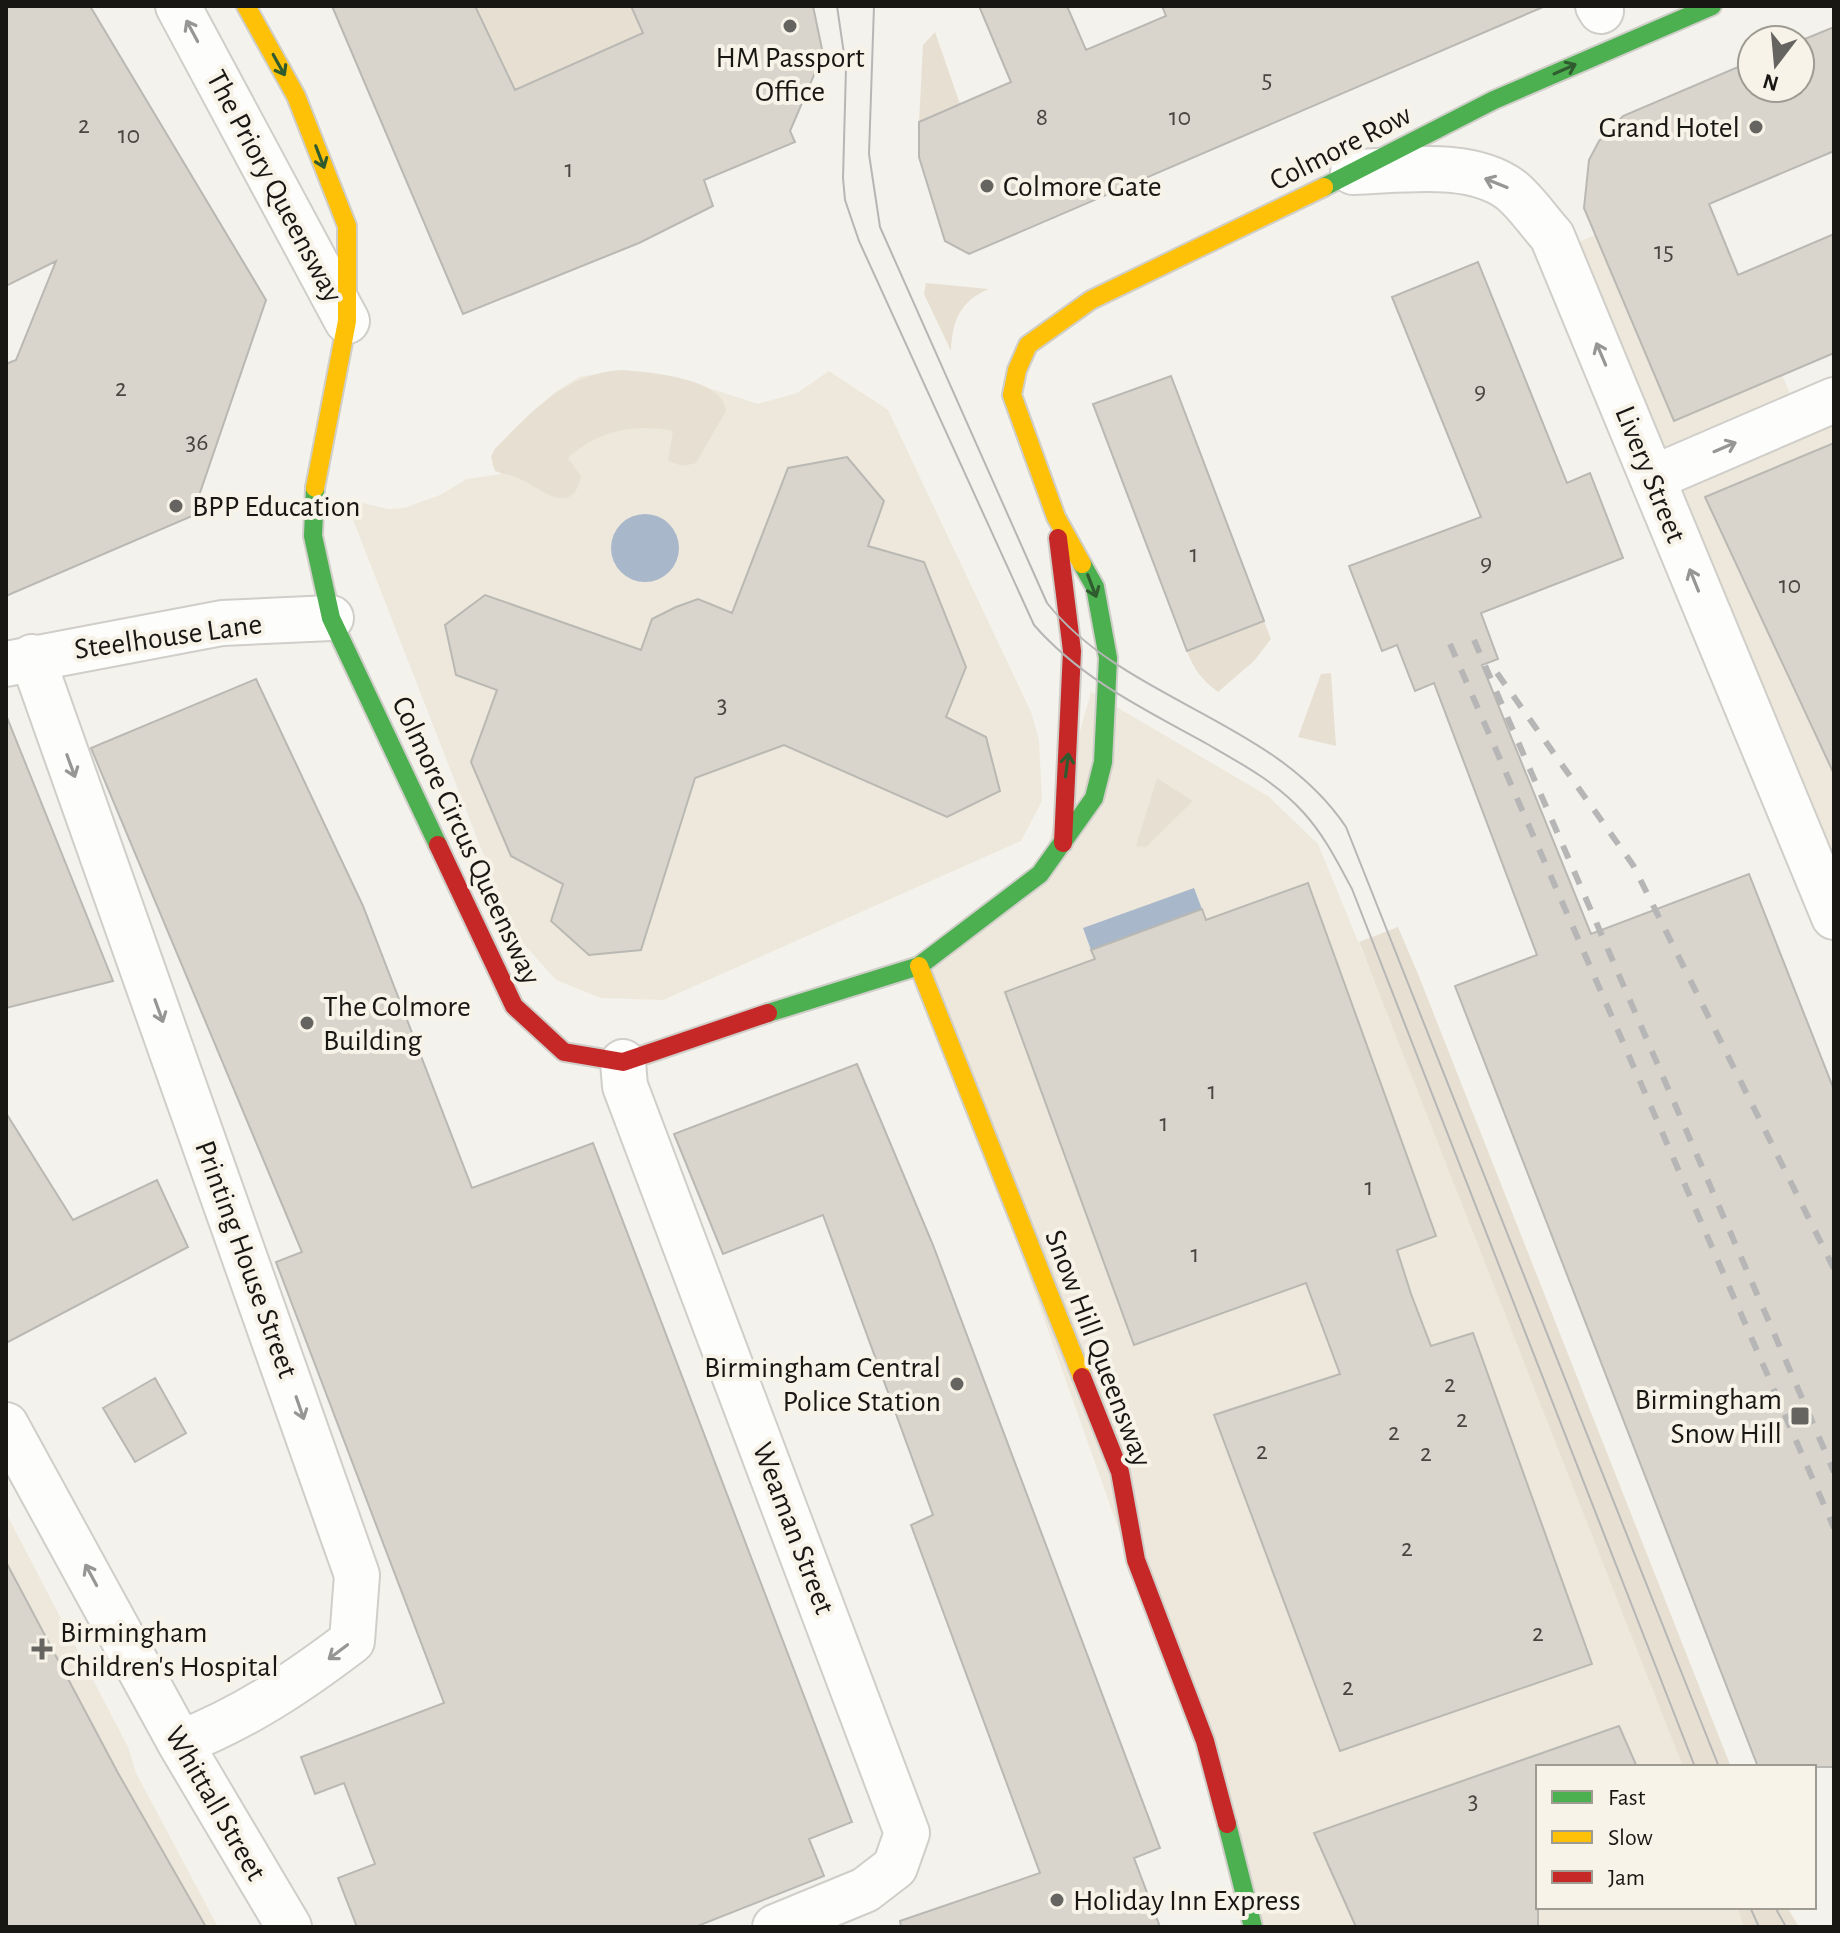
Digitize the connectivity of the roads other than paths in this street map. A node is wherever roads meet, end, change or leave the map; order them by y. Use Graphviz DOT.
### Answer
graph roads {
  1 [pos="178,6"];
  2 [pos="246,6"];
  3 [pos="1712,6"];
  4 [pos="1353,172"];
  5 [pos="347,321"];
  6 [pos="1017,370"];
  7 [pos="1834,400"];
  8 [pos="1653,478"];
  9 [pos="1056,517"];
  10 [pos="331,618"];
  11 [pos="22,674"];
  12 [pos="1819,842"];
  13 [pos="1063,843"];
  14 [pos="1834,917"];
  15 [pos="919,966"];
  16 [pos="623,1062"];
  17 [pos="6,1425"];
  18 [pos="180,1743"];
  19 [pos="1247,1922"];
  20 [pos="289,1927"];
  21 [pos="775,1927"];
  5 -- 1 [label="street, The Priory Queensway, one-way"];
  2 -- 5 [label="street, The Priory Queensway, one-way"];
  4 -- 3 [label="street, Colmore Row, one-way"];
  4 -- 6 [label="street, Colmore Row"];
  8 -- 4 [label="street, Livery Street, one-way"];
  5 -- 10 [label="street, Colmore Circus Queensway"];
  6 -- 9 [label="street, Colmore Circus Queensway"];
  8 -- 7 [label="street, one-way"];
  12 -- 8 [label="street, Livery Street, one-way"];
  13 -- 9 [label="street, Colmore Circus Queensway, one-way"];
  9 -- 13 [label="street, Colmore Circus Queensway, one-way"];
  10 -- 11 [label="street, Steelhouse Lane"];
  10 -- 16 [label="street, Colmore Circus Queensway"];
  11 -- 18 [label="street, Printing House Street, one-way"];
  12 -- 14 [label="street, Livery Street"];
  13 -- 15 [label="street, Colmore Circus Queensway"];
  15 -- 16 [label="street, Colmore Circus Queensway"];
  15 -- 19 [label="street, Snow Hill Queensway"];
  16 -- 21 [label="street, Weaman Street"];
  18 -- 17 [label="street, Whittall Street, one-way"];
  18 -- 20 [label="street, Whittall Street"];
}
